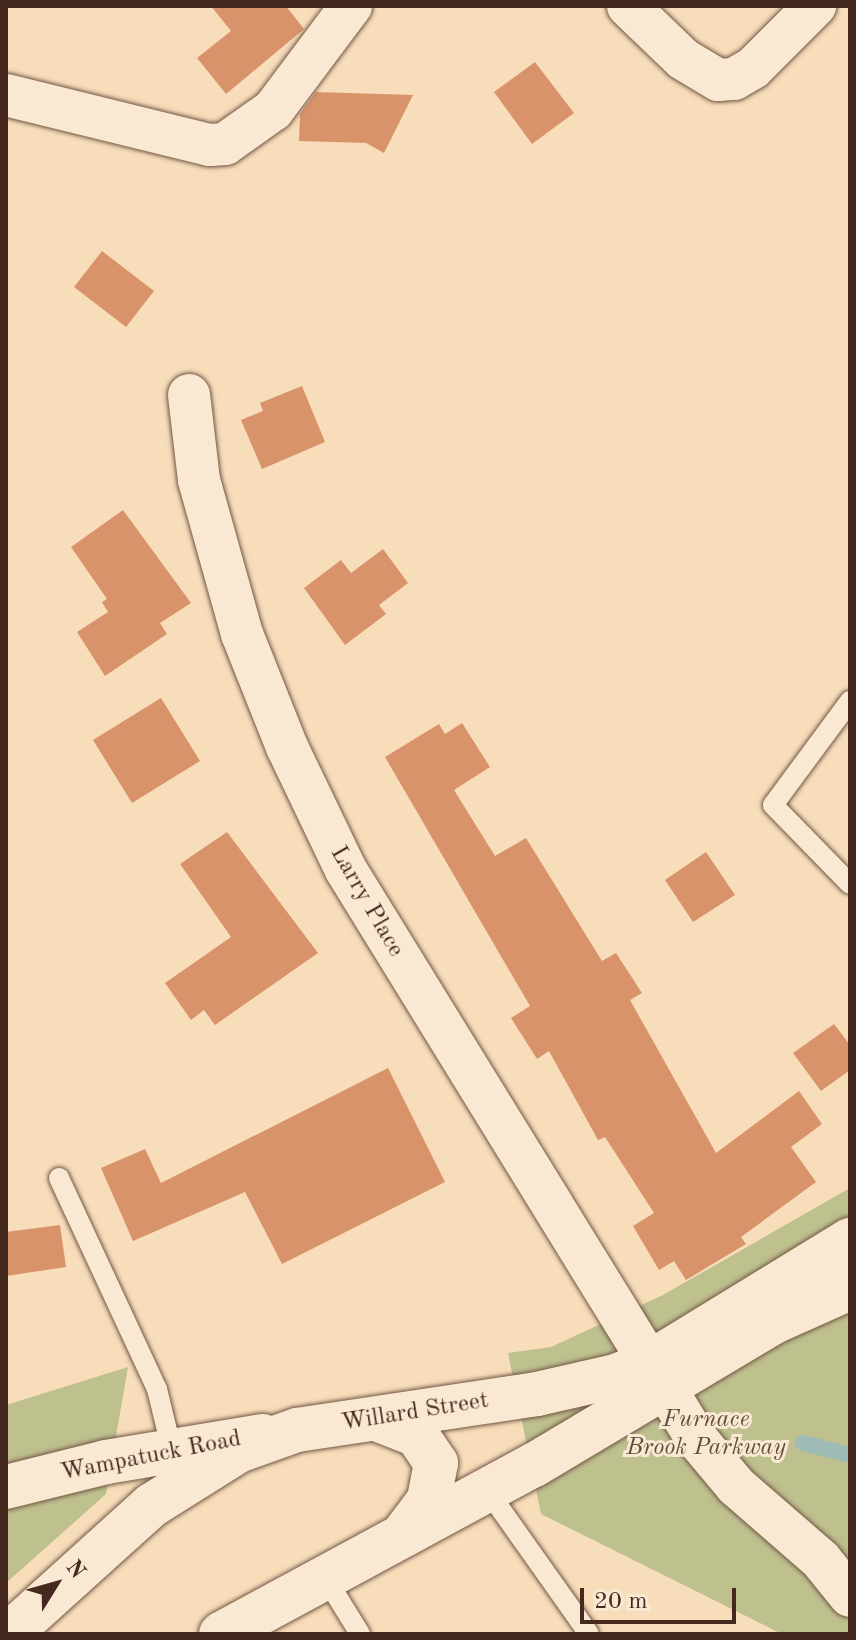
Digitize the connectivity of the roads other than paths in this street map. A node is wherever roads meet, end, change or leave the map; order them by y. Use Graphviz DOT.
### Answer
graph roads {
  1 [pos="351,6"];
  2 [pos="628,6"];
  3 [pos="815,6"];
  4 [pos="6,95"];
  5 [pos="189,395"];
  6 [pos="850,701"];
  7 [pos="850,884"];
  8 [pos="59,1178"];
  9 [pos="850,1240"];
  10 [pos="850,1288"];
  11 [pos="657,1376"];
  12 [pos="379,1420"];
  13 [pos="297,1430"];
  14 [pos="172,1451"];
  15 [pos="6,1487"];
  16 [pos="487,1490"];
  17 [pos="401,1535"];
  18 [pos="325,1577"];
  19 [pos="850,1596"];
  20 [pos="224,1631"];
  21 [pos="9,1634"];
  22 [pos="360,1634"];
  23 [pos="589,1634"];
  1 -- 4 [label="street"];
  2 -- 3 [label="street"];
  5 -- 11 [label="street, Larry Place"];
  6 -- 7 [label="lane"];
  8 -- 14 [label="lane"];
  9 -- 11 [label="main road, Willard Street"];
  10 -- 11 [label="main road, Willard Street"];
  11 -- 12 [label="main road, Willard Street"];
  11 -- 16 [label="main road, Willard Street"];
  11 -- 19 [label="street, Larry Place"];
  12 -- 13 [label="main road, Willard Street"];
  12 -- 17 [label="main road"];
  13 -- 14 [label="main road, Wampatuck Road"];
  13 -- 21 [label="main road, Willard Street"];
  14 -- 15 [label="main road, Wampatuck Road"];
  16 -- 17 [label="main road, Willard Street"];
  16 -- 23 [label="lane"];
  17 -- 18 [label="main road, Willard Street"];
  18 -- 20 [label="main road, Willard Street"];
  18 -- 22 [label="lane"];
}
